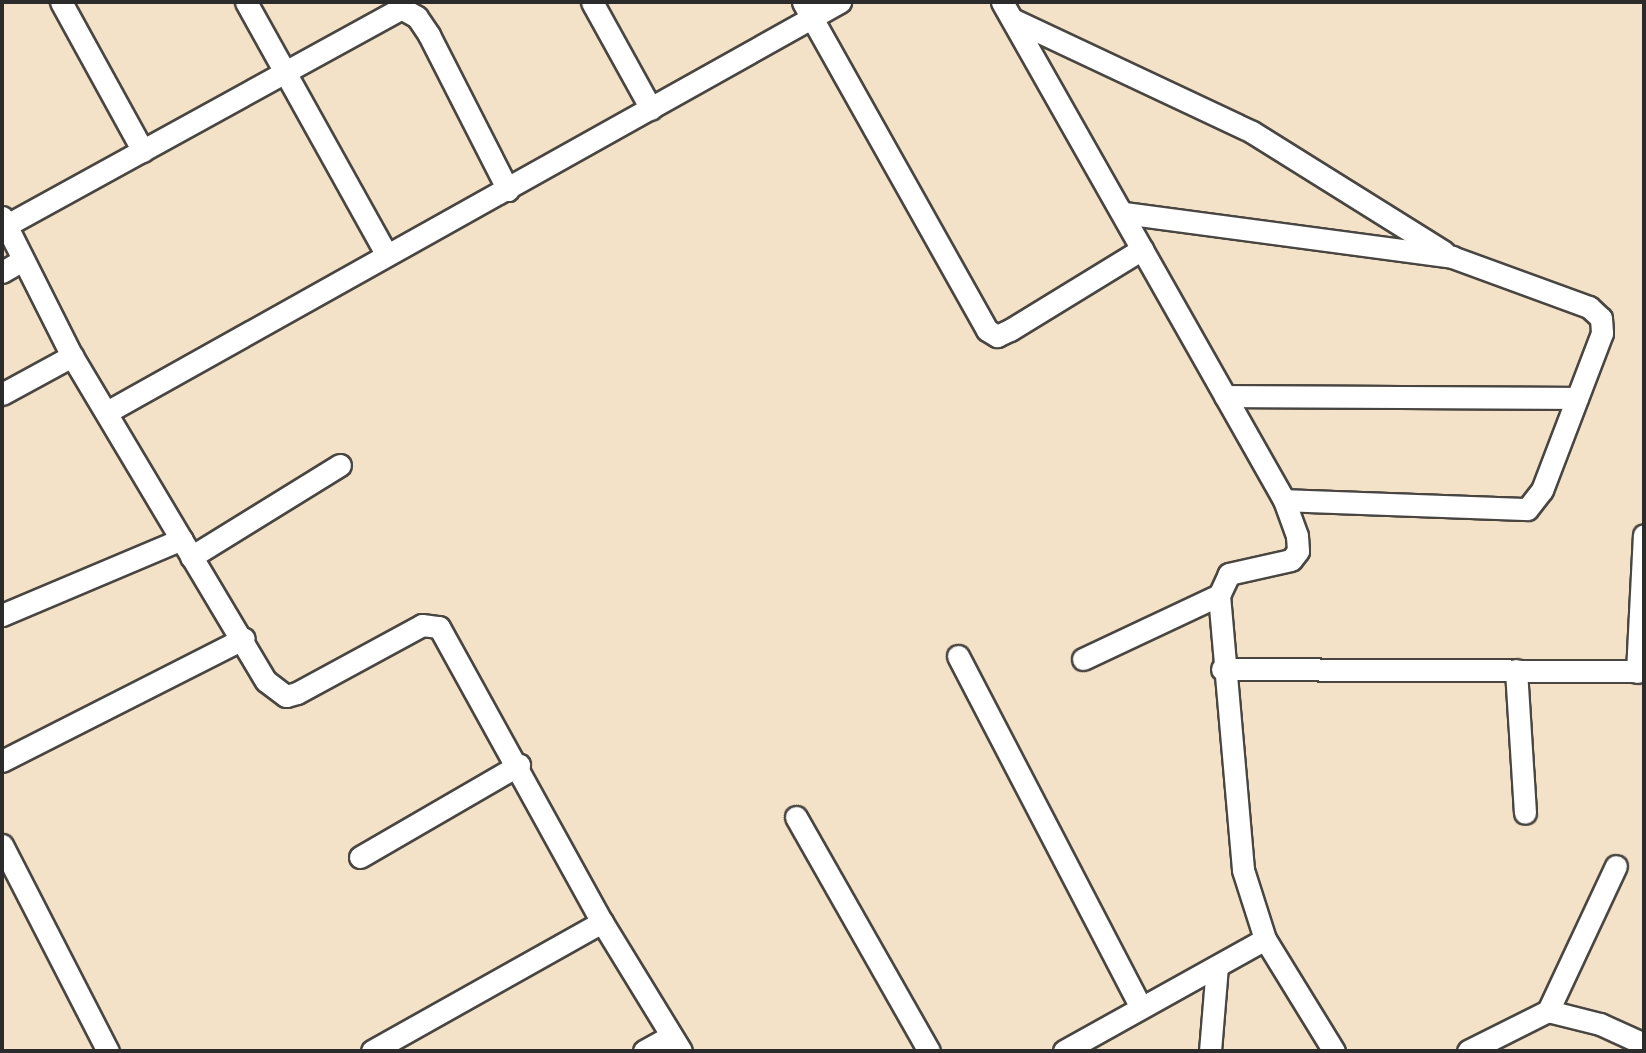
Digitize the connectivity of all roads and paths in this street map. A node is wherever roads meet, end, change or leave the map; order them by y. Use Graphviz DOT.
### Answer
graph roads {
  1 [pos="61,2"];
  2 [pos="246,2"];
  3 [pos="592,2"];
  4 [pos="840,2"];
  5 [pos="807,10"];
  6 [pos="1007,11"];
  7 [pos="284,73"];
  8 [pos="651,109"];
  9 [pos="143,151"];
  10 [pos="508,190"];
  11 [pos="1124,213"];
  12 [pos="4,221"];
  13 [pos="1142,250"];
  14 [pos="386,254"];
  15 [pos="1452,257"];
  16 [pos="23,260"];
  17 [pos="2,272"];
  18 [pos="72,356"];
  19 [pos="2,394"];
  20 [pos="1225,396"];
  21 [pos="1577,398"];
  22 [pos="107,412"];
  23 [pos="340,465"];
  24 [pos="1284,500"];
  25 [pos="1644,535"];
  26 [pos="186,548"];
  27 [pos="1219,596"];
  28 [pos="2,615"];
  29 [pos="244,638"];
  30 [pos="958,656"];
  31 [pos="1083,659"];
  32 [pos="1222,668"];
  33 [pos="1516,670"];
  34 [pos="1641,672"];
  35 [pos="2,761"];
  36 [pos="519,765"];
  37 [pos="1525,813"];
  38 [pos="796,817"];
  39 [pos="2,845"];
  40 [pos="360,857"];
  41 [pos="1616,866"];
  42 [pos="602,922"];
  43 [pos="1265,939"];
  44 [pos="1217,967"];
  45 [pos="1140,1006"];
  46 [pos="1548,1011"];
  47 [pos="676,1044"];
  48 [pos="1644,1044"];
  49 [pos="108,1051"];
  50 [pos="372,1051"];
  51 [pos="644,1051"];
  52 [pos="929,1051"];
  53 [pos="1063,1051"];
  54 [pos="1210,1051"];
  55 [pos="1334,1051"];
  56 [pos="1468,1051"];
  1 -- 9 [label="street"];
  2 -- 7 [label="street"];
  3 -- 8 [label="street"];
  4 -- 5 [label="street"];
  5 -- 8 [label="street"];
  5 -- 13 [label="street"];
  6 -- 11 [label="street"];
  6 -- 15 [label="street"];
  7 -- 9 [label="street"];
  7 -- 10 [label="street"];
  7 -- 14 [label="street"];
  8 -- 10 [label="street"];
  9 -- 12 [label="street"];
  10 -- 14 [label="street"];
  11 -- 13 [label="street"];
  11 -- 15 [label="street"];
  12 -- 16 [label="street"];
  13 -- 20 [label="street"];
  14 -- 22 [label="street"];
  15 -- 21 [label="street"];
  16 -- 17 [label="street"];
  16 -- 18 [label="street"];
  18 -- 19 [label="street"];
  18 -- 22 [label="street"];
  20 -- 21 [label="street"];
  20 -- 24 [label="street"];
  21 -- 24 [label="street"];
  22 -- 26 [label="street"];
  23 -- 26 [label="street"];
  24 -- 27 [label="street"];
  25 -- 34 [label="street"];
  26 -- 28 [label="street"];
  26 -- 29 [label="street"];
  27 -- 31 [label="street"];
  27 -- 32 [label="street"];
  29 -- 35 [label="street"];
  29 -- 36 [label="street"];
  30 -- 45 [label="street"];
  32 -- 33 [label="street"];
  32 -- 43 [label="street"];
  33 -- 34 [label="street"];
  33 -- 37 [label="street"];
  36 -- 40 [label="street"];
  36 -- 42 [label="street"];
  38 -- 52 [label="street"];
  39 -- 49 [label="street"];
  41 -- 46 [label="street"];
  42 -- 47 [label="street"];
  42 -- 50 [label="street"];
  43 -- 44 [label="street"];
  43 -- 55 [label="street"];
  44 -- 45 [label="street"];
  44 -- 54 [label="street"];
  45 -- 53 [label="street"];
  46 -- 48 [label="street"];
  46 -- 56 [label="street"];
  47 -- 51 [label="street"];
}
